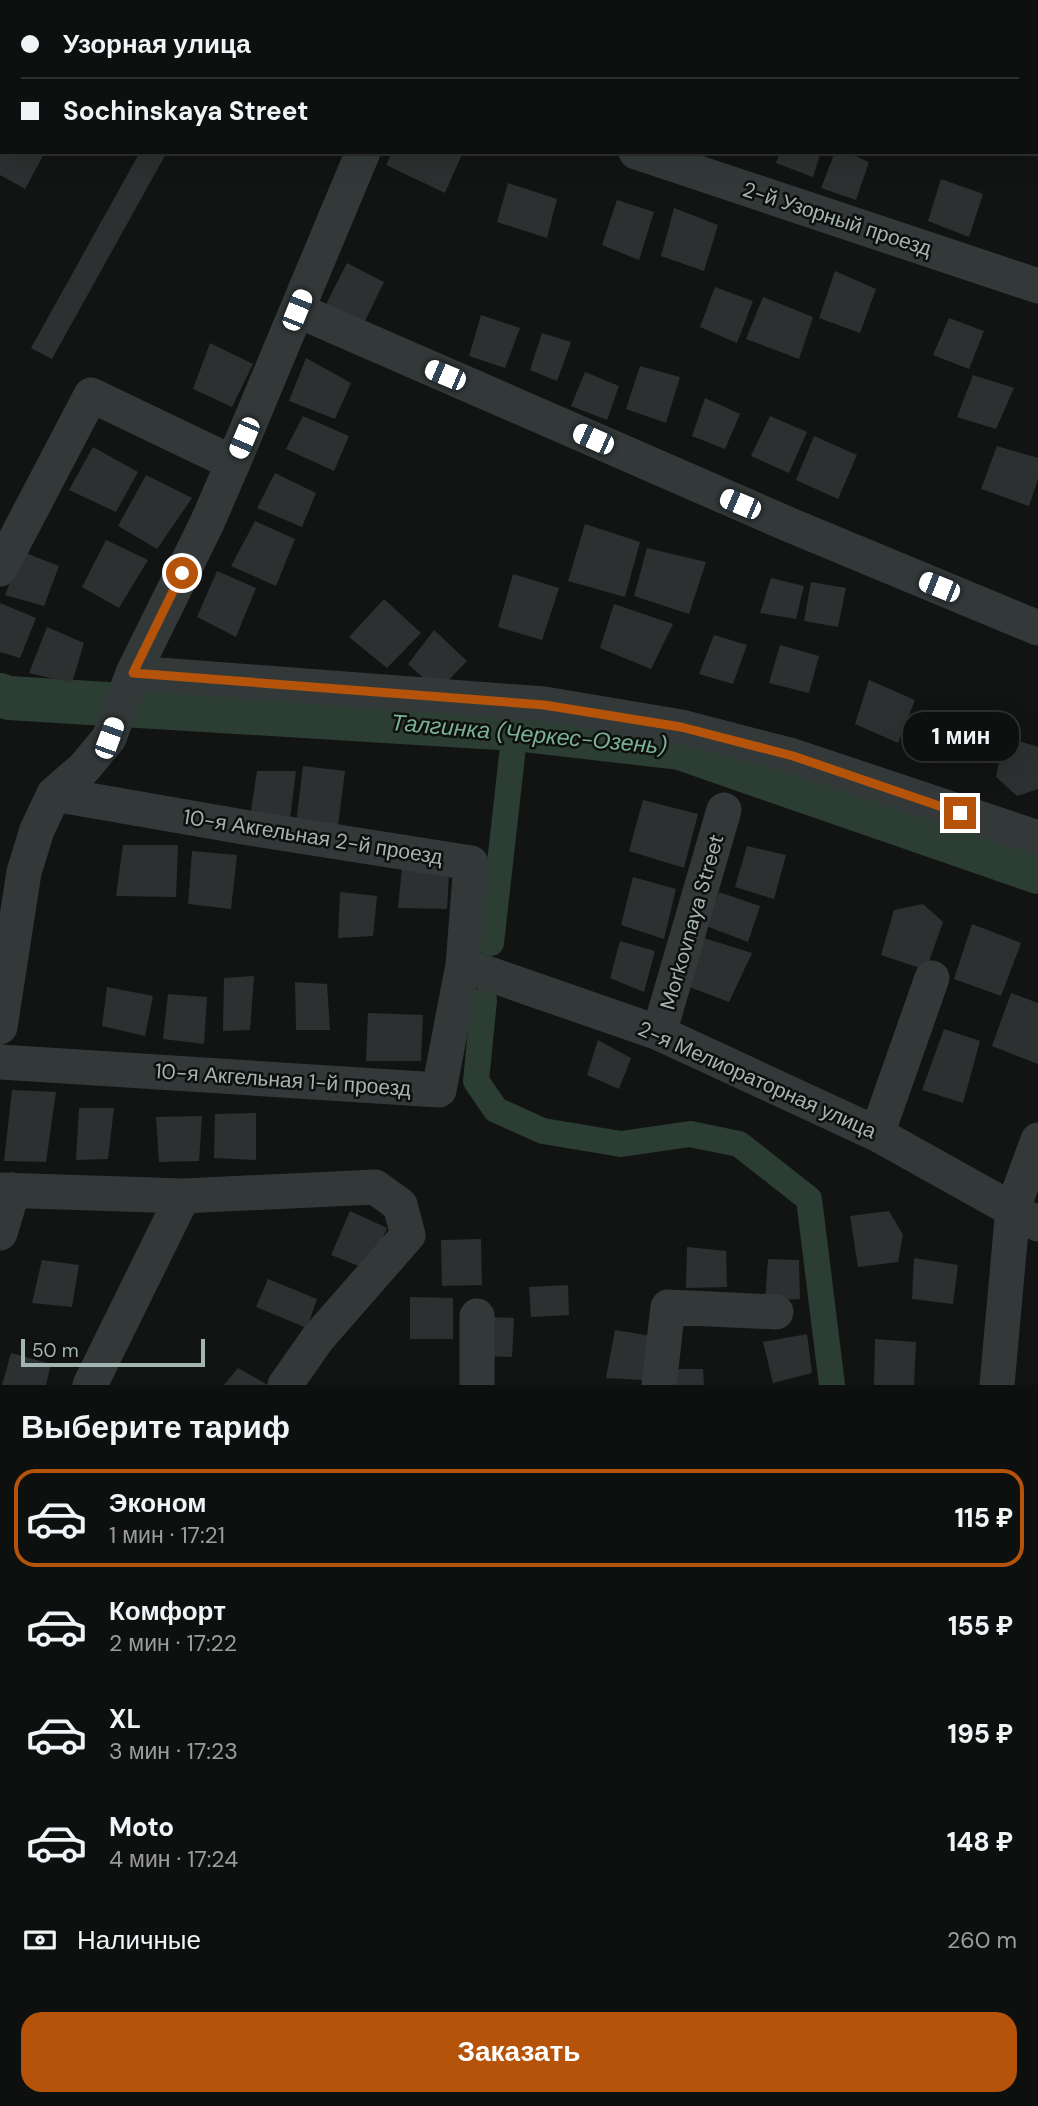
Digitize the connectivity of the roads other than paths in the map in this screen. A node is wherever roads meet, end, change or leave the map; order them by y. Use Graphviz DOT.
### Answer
graph roads {
  1 [pos="362,154"];
  2 [pos="642,154"];
  3 [pos="1038,286"];
  4 [pos="297,310"];
  5 [pos="233,463"];
  6 [pos="0,569"];
  7 [pos="1038,628"];
  8 [pos="133,673"];
  9 [pos="54,794"];
  10 [pos="724,810"];
  11 [pos="1038,838"];
  12 [pos="463,965"];
  13 [pos="932,978"];
  14 [pos="0,1027"];
  15 [pos="659,1033"];
  16 [pos="0,1062"];
  17 [pos="877,1134"];
  18 [pos="1038,1140"];
  19 [pos="6,1190"];
  20 [pos="183,1196"];
  21 [pos="1025,1216"];
  22 [pos="0,1233"];
  23 [pos="776,1312"];
  24 [pos="477,1316"];
  25 [pos="90,1385"];
  26 [pos="285,1385"];
  27 [pos="477,1385"];
  28 [pos="659,1385"];
  29 [pos="997,1385"];
  1 -- 4 [label="street"];
  2 -- 3 [label="street, 2-й Узорный проезд"];
  4 -- 5 [label="street"];
  4 -- 7 [label="street"];
  5 -- 6 [label="street"];
  5 -- 8 [label="street"];
  8 -- 9 [label="street"];
  8 -- 11 [label="street"];
  9 -- 12 [label="street, 10-я Акгельная 2-й проезд"];
  9 -- 14 [label="street"];
  10 -- 15 [label="street, Morkovnaya Street"];
  12 -- 15 [label="street, 2-я Мелиораторная улица"];
  12 -- 16 [label="street, 10-я Акгельная 1-й проезд"];
  13 -- 17 [label="street"];
  15 -- 17 [label="street, 2-я Мелиораторная улица"];
  17 -- 21 [label="street, 2-я Мелиораторная улица"];
  18 -- 21 [label="street"];
  19 -- 20 [label="street"];
  19 -- 22 [label="street"];
  20 -- 25 [label="street"];
  20 -- 26 [label="street"];
  21 -- 29 [label="street"];
  23 -- 28 [label="street"];
  24 -- 27 [label="street"];
}
